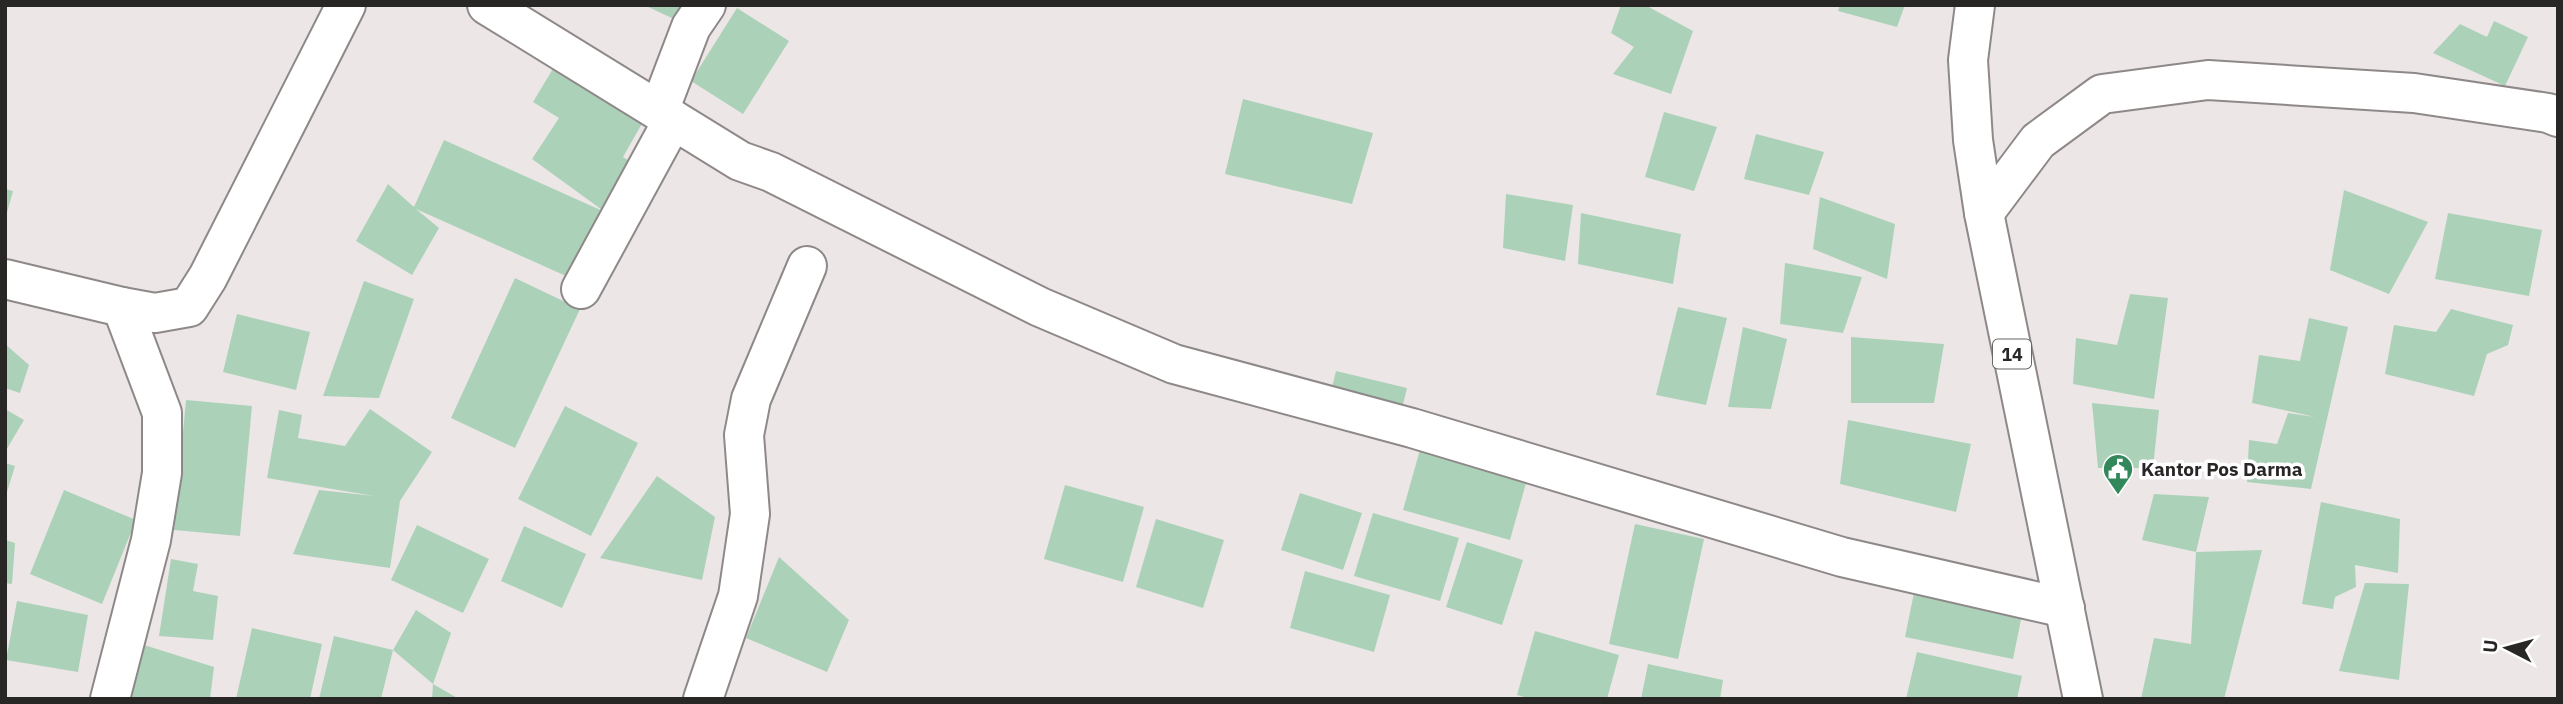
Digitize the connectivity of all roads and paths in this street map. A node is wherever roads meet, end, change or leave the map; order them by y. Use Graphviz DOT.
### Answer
graph roads {
  1 [pos="346,5"];
  2 [pos="487,5"];
  3 [pos="706,5"];
  4 [pos="1975,5"];
  5 [pos="666,116"];
  6 [pos="2558,117"];
  7 [pos="1984,213"];
  8 [pos="807,266"];
  9 [pos="5,279"];
  10 [pos="581,289"];
  11 [pos="122,307"];
  12 [pos="2064,608"];
  13 [pos="110,699"];
  14 [pos="703,699"];
  15 [pos="2083,699"];
  1 -- 11 [label="main road"];
  2 -- 5 [label="main road"];
  3 -- 5 [label="main road"];
  4 -- 7 [label="main road, 14"];
  5 -- 10 [label="main road"];
  5 -- 12 [label="main road"];
  6 -- 7 [label="main road"];
  7 -- 12 [label="main road, 14"];
  8 -- 14 [label="main road"];
  9 -- 11 [label="main road"];
  11 -- 13 [label="main road"];
  12 -- 15 [label="main road, 14"];
}
